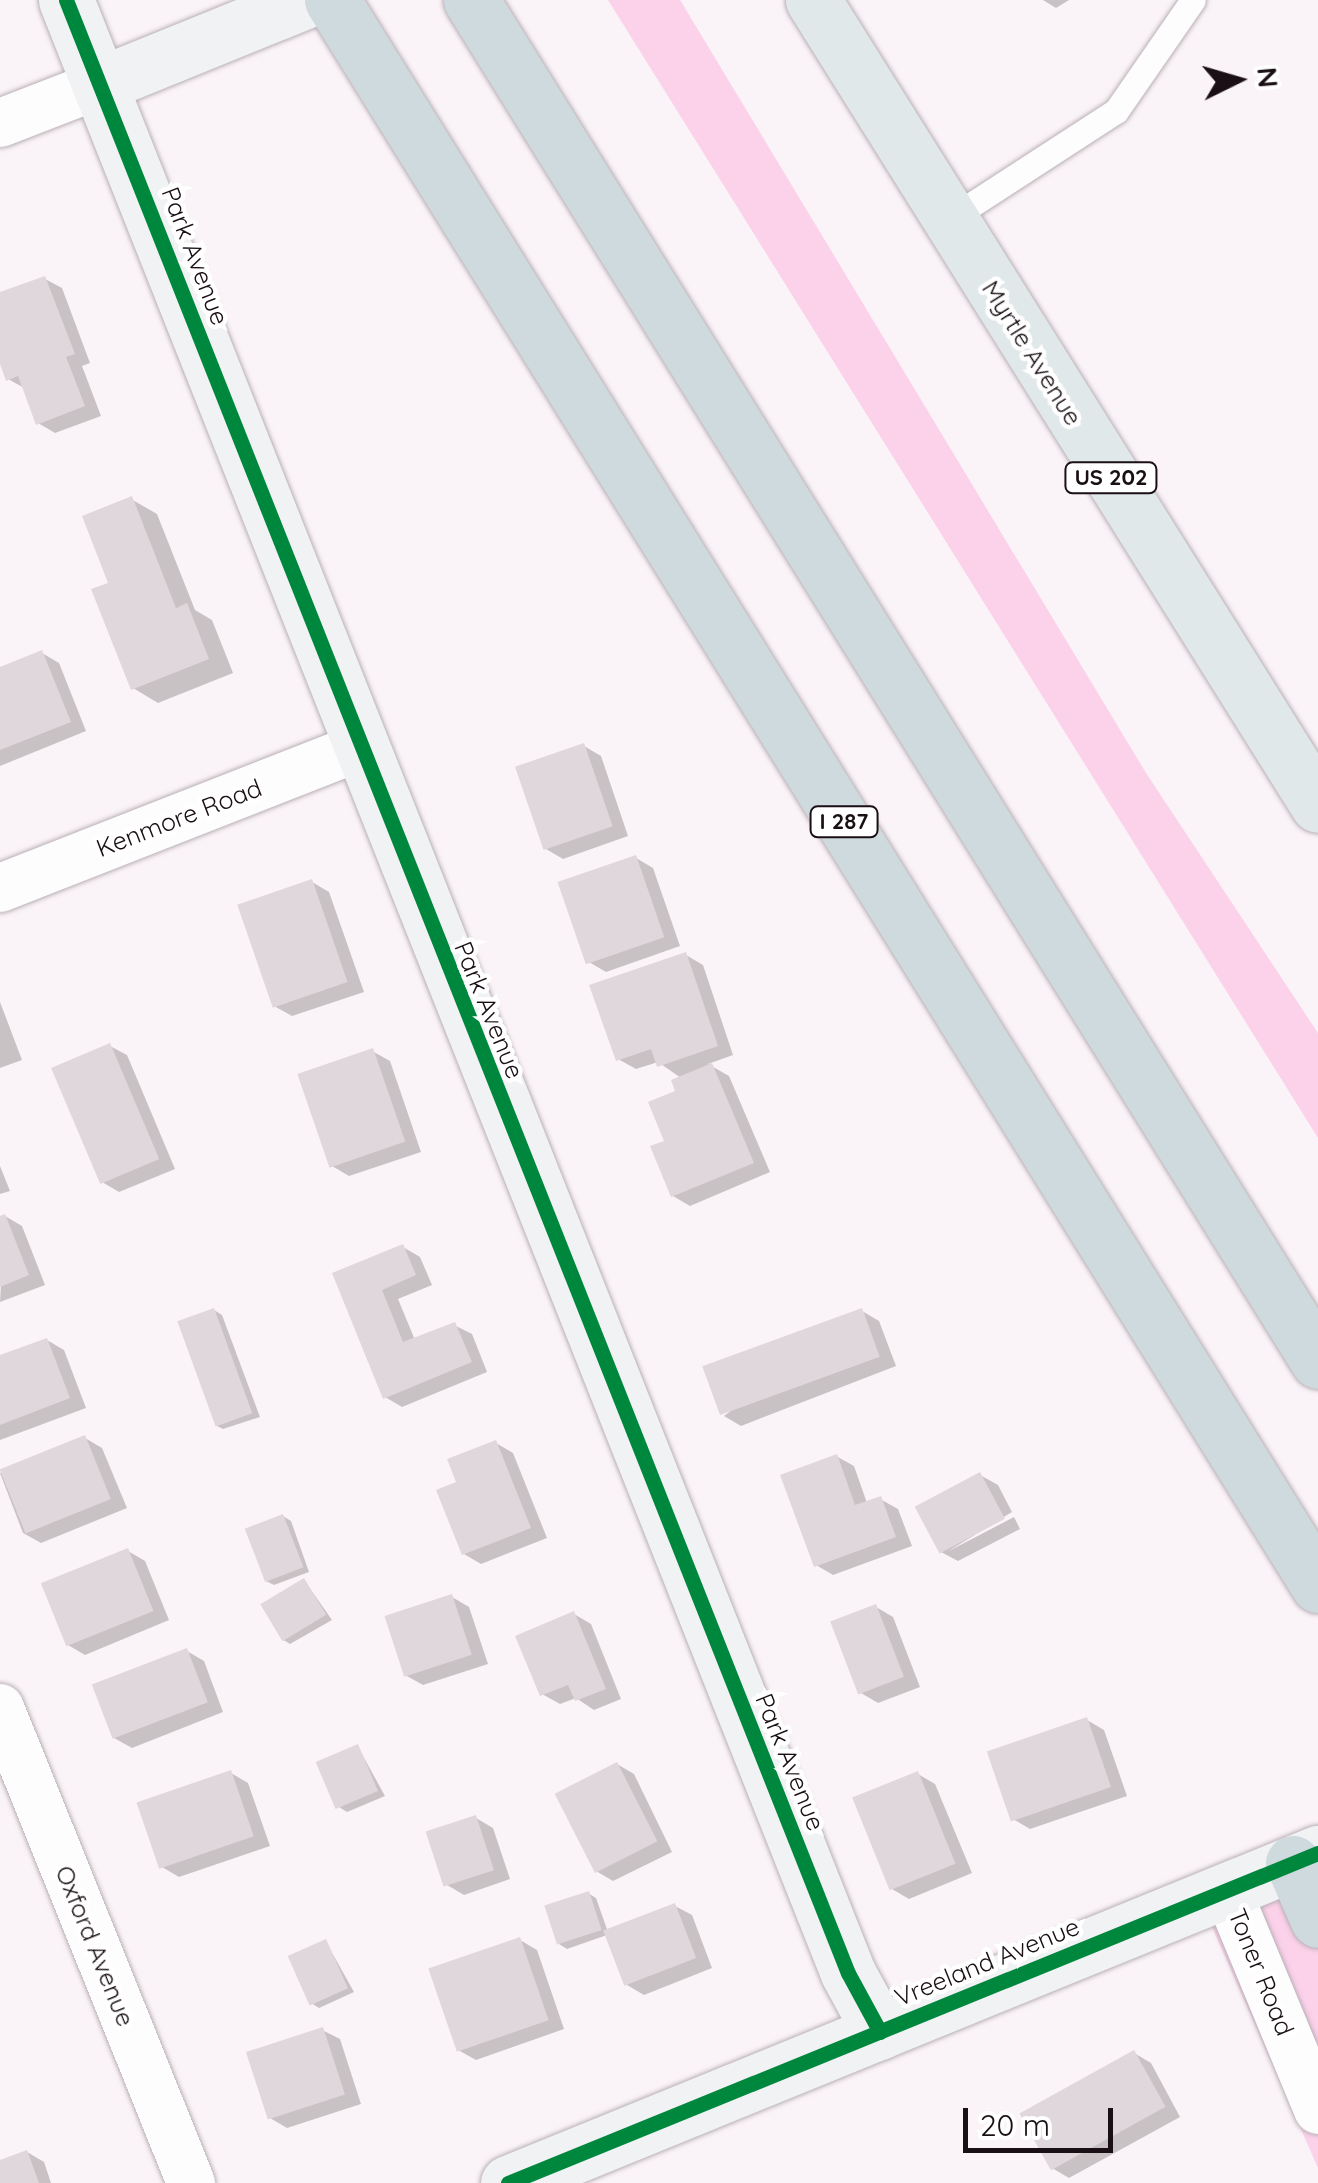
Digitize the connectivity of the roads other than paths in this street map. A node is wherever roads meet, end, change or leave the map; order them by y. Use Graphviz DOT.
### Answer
graph roads {
  1 [pos="66,0"];
  2 [pos="307,0"];
  3 [pos="332,0"];
  4 [pos="812,0"];
  5 [pos="1192,0"];
  6 [pos="476,7"];
  7 [pos="103,83"];
  8 [pos="0,124"];
  9 [pos="948,220"];
  10 [pos="357,748"];
  11 [pos="1318,805"];
  12 [pos="0,888"];
  13 [pos="1318,1361"];
  14 [pos="1318,1585"];
  15 [pos="0,1708"];
  16 [pos="1306,1858"];
  17 [pos="1228,1890"];
  18 [pos="1318,1920"];
  19 [pos="880,2032"];
  20 [pos="1318,2110"];
  21 [pos="192,2183"];
  22 [pos="508,2183"];
  1 -- 7 [label="street, Park Avenue"];
  2 -- 7 [label="street"];
  3 -- 14 [label="highway, I 287"];
  4 -- 9 [label="main road, Myrtle Avenue / US 202"];
  5 -- 9 [label="lane"];
  6 -- 13 [label="highway"];
  7 -- 8 [label="street"];
  7 -- 10 [label="street, Park Avenue"];
  9 -- 11 [label="main road, Myrtle Avenue / US 202"];
  10 -- 12 [label="street, Kenmore Road"];
  10 -- 19 [label="street, Park Avenue"];
  15 -- 21 [label="street, Oxford Avenue"];
  16 -- 17 [label="street, Vreeland Avenue"];
  16 -- 18 [label="highway"];
  17 -- 19 [label="street, Vreeland Avenue"];
  17 -- 20 [label="street, Toner Road"];
  19 -- 22 [label="street, Vreeland Avenue"];
}
